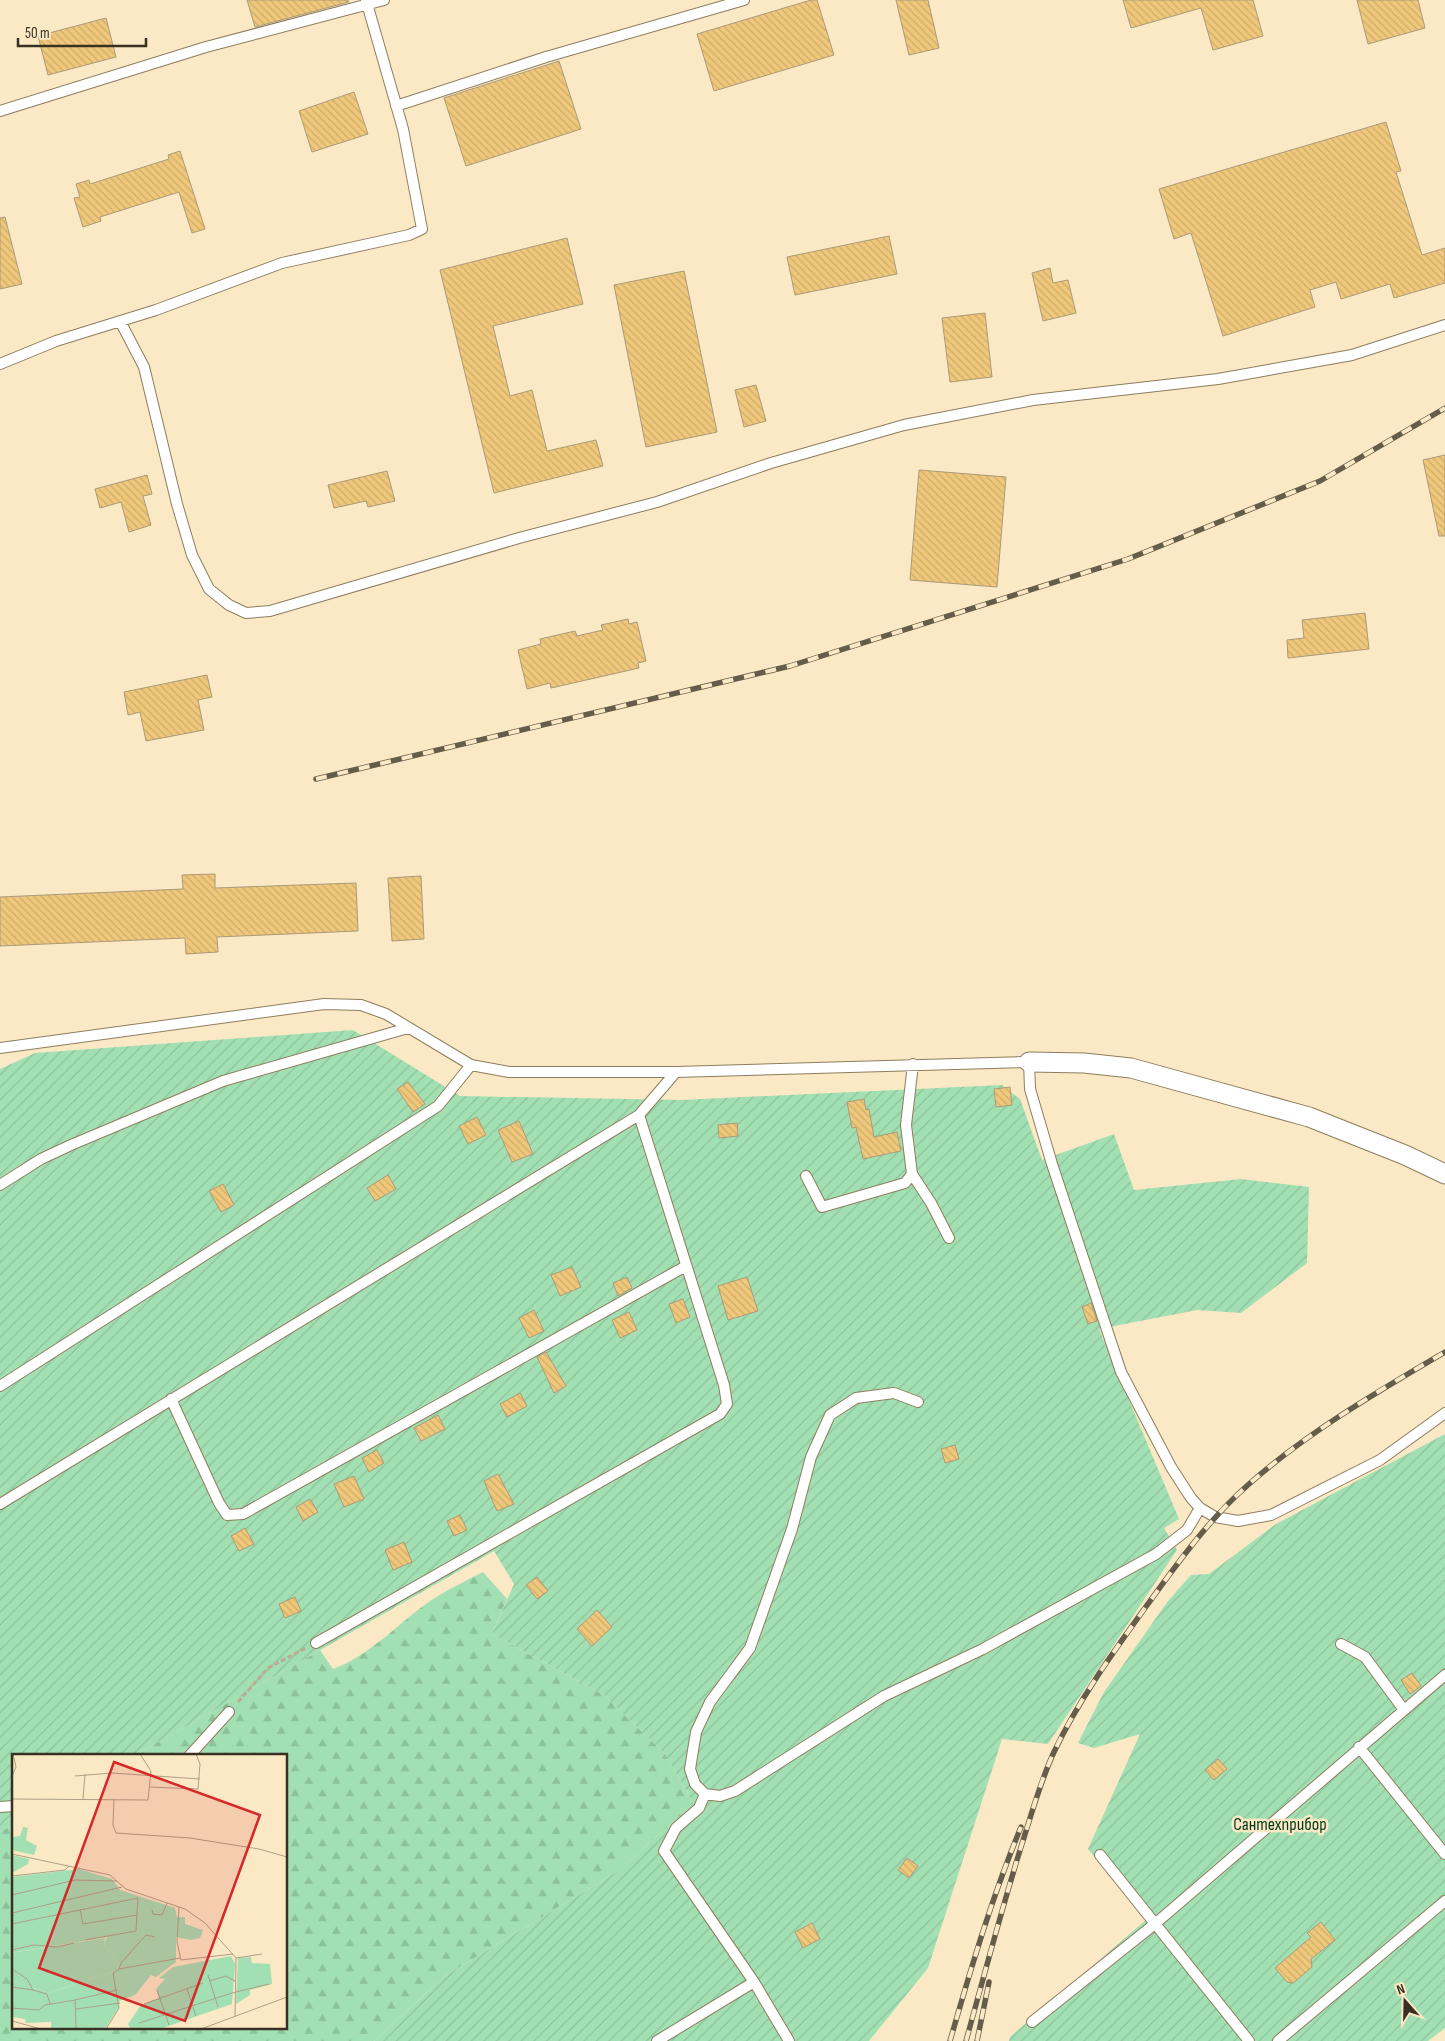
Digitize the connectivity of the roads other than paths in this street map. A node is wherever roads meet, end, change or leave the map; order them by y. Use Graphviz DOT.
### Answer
graph roads {
  1 [pos="384,0"];
  2 [pos="744,0"];
  3 [pos="367,2"];
  4 [pos="396,106"];
  5 [pos="0,111"];
  6 [pos="120,321"];
  7 [pos="1445,325"];
  8 [pos="0,364"];
  9 [pos="408,1028"];
  10 [pos="0,1048"];
  11 [pos="1028,1062"];
  12 [pos="913,1064"];
  13 [pos="471,1065"];
  14 [pos="676,1072"];
  15 [pos="639,1115"];
  16 [pos="912,1174"];
  17 [pos="1445,1174"];
  18 [pos="806,1176"];
  19 [pos="0,1185"];
  20 [pos="949,1238"];
  21 [pos="686,1266"];
  22 [pos="0,1386"];
  23 [pos="171,1399"];
  24 [pos="918,1402"];
  25 [pos="1445,1413"];
  26 [pos="0,1504"];
  27 [pos="1200,1508"];
  28 [pos="316,1643"];
  29 [pos="1341,1644"];
  30 [pos="1445,1675"];
  31 [pos="1404,1710"];
  32 [pos="229,1712"];
  33 [pos="1360,1747"];
  34 [pos="191,1754"];
  35 [pos="705,1794"];
  36 [pos="1445,1854"];
  37 [pos="1100,1855"];
  38 [pos="1445,1901"];
  39 [pos="1156,1923"];
  40 [pos="754,1982"];
  41 [pos="1032,2022"];
  42 [pos="657,2041"];
  43 [pos="789,2041"];
  44 [pos="1249,2041"];
  45 [pos="1278,2041"];
  1 -- 3 [label="lane"];
  2 -- 4 [label="lane"];
  3 -- 4 [label="lane"];
  3 -- 5 [label="lane"];
  4 -- 6 [label="lane"];
  6 -- 7 [label="lane"];
  6 -- 8 [label="lane"];
  9 -- 10 [label="lane"];
  9 -- 13 [label="lane"];
  9 -- 19 [label="lane"];
  11 -- 12 [label="lane"];
  11 -- 17 [label="street"];
  11 -- 27 [label="lane"];
  12 -- 14 [label="lane"];
  12 -- 16 [label="lane"];
  13 -- 14 [label="lane"];
  13 -- 22 [label="lane"];
  14 -- 15 [label="lane"];
  15 -- 21 [label="lane"];
  15 -- 23 [label="lane"];
  16 -- 18 [label="lane"];
  16 -- 20 [label="lane"];
  21 -- 23 [label="lane"];
  21 -- 28 [label="lane"];
  23 -- 26 [label="lane"];
  24 -- 35 [label="lane"];
  25 -- 27 [label="lane"];
  27 -- 35 [label="lane"];
  29 -- 31 [label="lane"];
  30 -- 31 [label="lane"];
  31 -- 33 [label="lane"];
  32 -- 34 [label="lane"];
  33 -- 36 [label="lane"];
  33 -- 39 [label="lane"];
  35 -- 40 [label="lane"];
  37 -- 39 [label="lane"];
  38 -- 45 [label="lane"];
  39 -- 41 [label="lane"];
  39 -- 44 [label="lane"];
  40 -- 42 [label="lane"];
  40 -- 43 [label="lane"];
}
